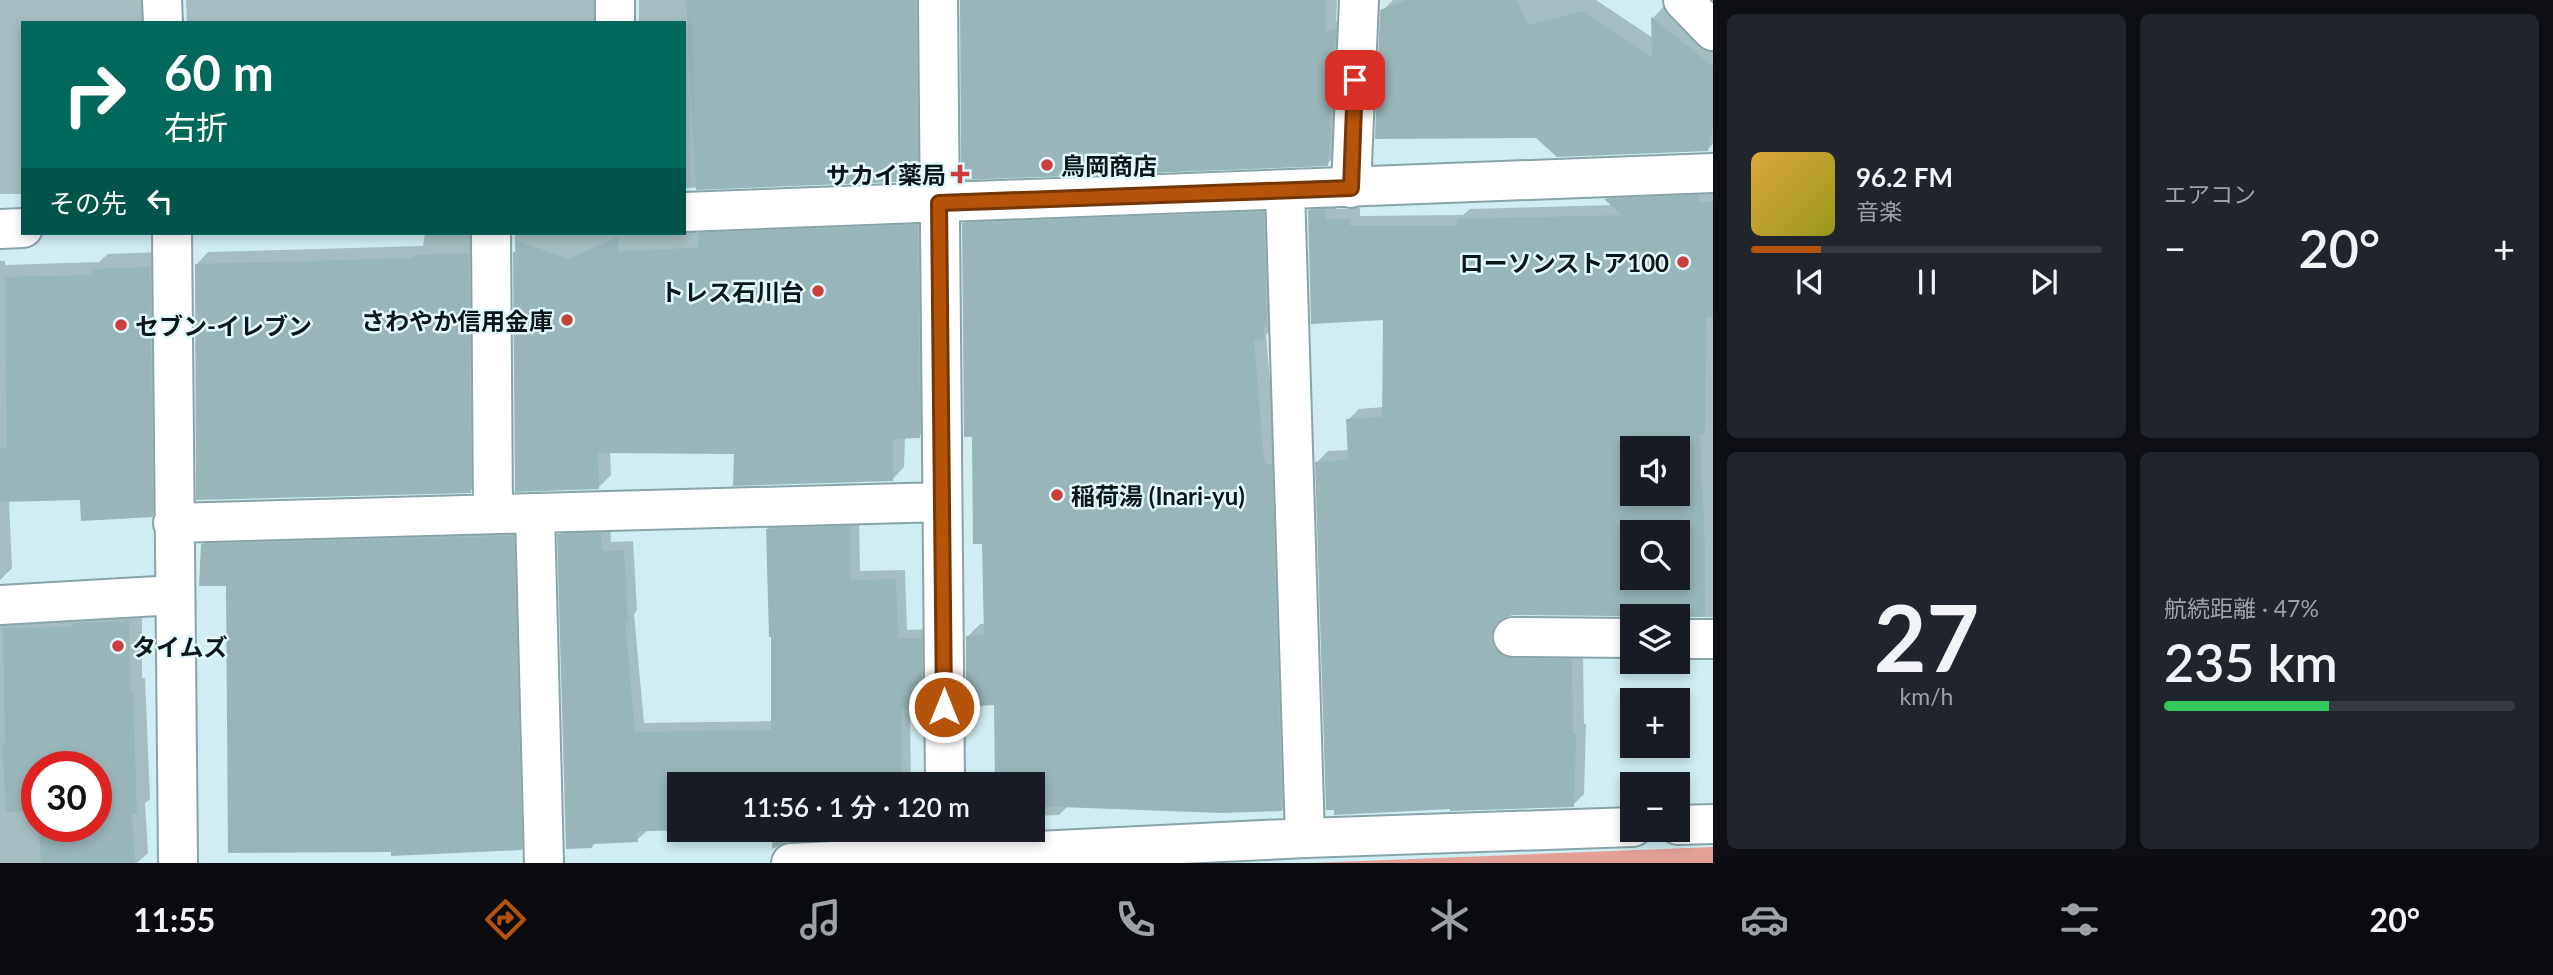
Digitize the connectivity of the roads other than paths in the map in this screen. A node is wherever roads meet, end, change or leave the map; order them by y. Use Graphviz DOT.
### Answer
graph roads {
  1 [pos="162,0"];
  2 [pos="615,0"];
  3 [pos="938,0"];
  4 [pos="1359,0"];
  5 [pos="1683,0"];
  6 [pos="163,21"];
  7 [pos="615,21"];
  8 [pos="1713,31"];
  9 [pos="1713,173"];
  10 [pos="1351,188"];
  11 [pos="1285,190"];
  12 [pos="939,203"];
  13 [pos="686,212"];
  14 [pos="21,228"];
  15 [pos="0,229"];
  16 [pos="172,235"];
  17 [pos="491,235"];
  18 [pos="942,502"];
  19 [pos="493,514"];
  20 [pos="535,514"];
  21 [pos="173,523"];
  22 [pos="175,595"];
  23 [pos="0,605"];
  24 [pos="1513,637"];
  25 [pos="1620,638"];
  26 [pos="1690,639"];
  27 [pos="1713,639"];
  28 [pos="945,772"];
  29 [pos="1713,824"];
  30 [pos="1690,825"];
  31 [pos="1620,827"];
  32 [pos="1304,838"];
  33 [pos="946,849"];
  34 [pos="178,863"];
  35 [pos="544,863"];
  36 [pos="791,863"];
  1 -- 6 [label="street"];
  2 -- 7 [label="street"];
  3 -- 12 [label="street"];
  4 -- 10 [label="street"];
  5 -- 8 [label="street"];
  9 -- 10 [label="street"];
  10 -- 11 [label="street"];
  11 -- 12 [label="street"];
  11 -- 32 [label="street"];
  12 -- 13 [label="street"];
  12 -- 18 [label="street"];
  14 -- 15 [label="street"];
  16 -- 21 [label="street"];
  17 -- 19 [label="street"];
  18 -- 20 [label="street"];
  18 -- 28 [label="street"];
  19 -- 20 [label="street"];
  19 -- 21 [label="street"];
  20 -- 35 [label="street"];
  21 -- 22 [label="street"];
  22 -- 23 [label="street"];
  22 -- 34 [label="street"];
  24 -- 25 [label="street"];
  26 -- 27 [label="street"];
  29 -- 30 [label="street"];
  31 -- 32 [label="street"];
  32 -- 33 [label="street"];
  33 -- 36 [label="street"];
}
